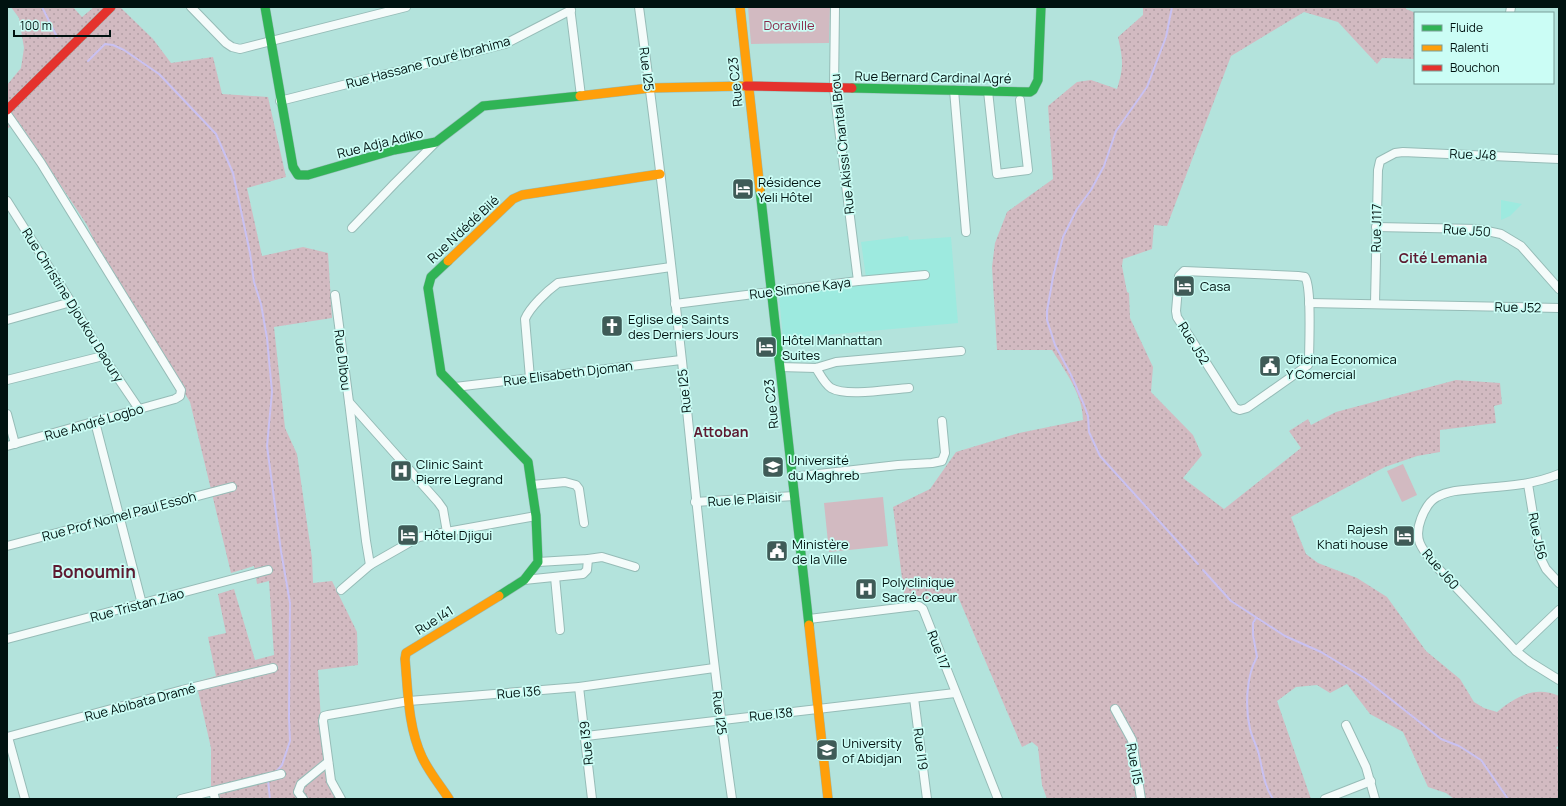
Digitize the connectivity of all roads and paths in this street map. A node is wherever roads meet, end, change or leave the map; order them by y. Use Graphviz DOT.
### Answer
graph roads {
  1 [pos="111,7"];
  2 [pos="191,7"];
  3 [pos="265,7"];
  4 [pos="406,7"];
  5 [pos="639,7"];
  6 [pos="740,7"];
  7 [pos="835,7"];
  8 [pos="1041,7"];
  9 [pos="571,9"];
  10 [pos="271,42"];
  11 [pos="748,86"];
  12 [pos="650,88"];
  13 [pos="834,89"];
  14 [pos="954,90"];
  15 [pos="988,91"];
  16 [pos="581,96"];
  17 [pos="1020,100"];
  18 [pos="280,101"];
  19 [pos="7,110"];
  20 [pos="7,114"];
  21 [pos="436,142"];
  22 [pos="1387,156"];
  23 [pos="1559,159"];
  24 [pos="660,174"];
  25 [pos="7,201"];
  26 [pos="352,228"];
  27 [pos="1376,228"];
  28 [pos="966,232"];
  29 [pos="670,267"];
  30 [pos="925,275"];
  31 [pos="858,281"];
  32 [pos="1559,289"];
  33 [pos="772,292"];
  34 [pos="335,295"];
  35 [pos="71,302"];
  36 [pos="1309,303"];
  37 [pos="1375,303"];
  38 [pos="675,304"];
  39 [pos="1559,308"];
  40 [pos="7,320"];
  41 [pos="961,351"];
  42 [pos="103,356"];
  43 [pos="681,360"];
  44 [pos="780,367"];
  45 [pos="816,368"];
  46 [pos="530,378"];
  47 [pos="7,380"];
  48 [pos="455,387"];
  49 [pos="909,388"];
  50 [pos="349,402"];
  51 [pos="139,409"];
  52 [pos="7,414"];
  53 [pos="942,421"];
  54 [pos="95,422"];
  55 [pos="11,445"];
  56 [pos="1559,474"];
  57 [pos="792,476"];
  58 [pos="1528,484"];
  59 [pos="532,485"];
  60 [pos="232,487"];
  61 [pos="794,496"];
  62 [pos="696,502"];
  63 [pos="119,516"];
  64 [pos="536,516"];
  65 [pos="584,523"];
  66 [pos="447,532"];
  67 [pos="7,546"];
  68 [pos="588,559"];
  69 [pos="538,562"];
  70 [pos="370,565"];
  71 [pos="635,567"];
  72 [pos="268,570"];
  73 [pos="555,577"];
  74 [pos="524,580"];
  75 [pos="1559,583"];
  76 [pos="341,590"];
  77 [pos="142,604"];
  78 [pos="1559,610"];
  79 [pos="809,619"];
  80 [pos="560,630"];
  81 [pos="7,639"];
  82 [pos="1516,651"];
  83 [pos="274,668"];
  84 [pos="714,668"];
  85 [pos="1559,680"];
  86 [pos="580,687"];
  87 [pos="955,693"];
  88 [pos="914,698"];
  89 [pos="409,702"];
  90 [pos="818,709"];
  91 [pos="1115,710"];
  92 [pos="721,720"];
  93 [pos="1346,725"];
  94 [pos="586,736"];
  95 [pos="8,737"];
  96 [pos="328,762"];
  97 [pos="281,774"];
  98 [pos="1371,781"];
  99 [pos="214,795"];
  100 [pos="25,799"];
  101 [pos="181,799"];
  102 [pos="303,799"];
  103 [pos="342,799"];
  104 [pos="449,799"];
  105 [pos="592,799"];
  106 [pos="732,799"];
  107 [pos="828,799"];
  108 [pos="927,799"];
  109 [pos="998,799"];
  110 [pos="1141,799"];
  111 [pos="1325,799"];
  112 [pos="1375,799"];
  1 -- 19 [label="street"];
  2 -- 10 [label="street"];
  3 -- 10 [label="street, Rue Adja Adiko"];
  4 -- 10 [label="street"];
  5 -- 12 [label="street, Rue I25"];
  6 -- 11 [label="street, Rue C23"];
  7 -- 13 [label="street, Rue Akissi Chantal Brou"];
  8 -- 15 [label="street, Rue Bernard Cardinal Agré"];
  9 -- 16 [label="street"];
  9 -- 18 [label="street, Rue Hassane Touré Ibrahima"];
  10 -- 18 [label="street, Rue Adja Adiko"];
  11 -- 12 [label="street, Rue Adja Adiko"];
  11 -- 13 [label="street, Rue Bernard Cardinal Agré"];
  11 -- 33 [label="street, Rue C23"];
  12 -- 16 [label="street, Rue Adja Adiko"];
  12 -- 24 [label="street, Rue I25"];
  13 -- 14 [label="street, Rue Bernard Cardinal Agré"];
  13 -- 31 [label="street, Rue Akissi Chantal Brou"];
  14 -- 15 [label="street, Rue Bernard Cardinal Agré"];
  14 -- 28 [label="street"];
  15 -- 17 [label="street"];
  16 -- 21 [label="street, Rue Adja Adiko"];
  18 -- 21 [label="street, Rue Adja Adiko"];
  20 -- 51 [label="street, Rue André Logbo"];
  21 -- 26 [label="street"];
  22 -- 23 [label="street, Rue J48"];
  22 -- 27 [label="street, Rue J117"];
  24 -- 29 [label="street, Rue I25"];
  24 -- 48 [label="street, Rue N'dédé Bilé"];
  25 -- 35 [label="street, Rue Christine Djoukou Daoury"];
  27 -- 32 [label="street, Rue J50"];
  27 -- 37 [label="street, Rue J117"];
  29 -- 38 [label="street, Rue I25"];
  29 -- 46 [label="street"];
  30 -- 31 [label="street, Rue Simone Kaya"];
  31 -- 33 [label="street, Rue Simone Kaya"];
  33 -- 38 [label="street, Rue Simone Kaya"];
  33 -- 44 [label="street, Rue C23"];
  34 -- 50 [label="street, Rue Dibou"];
  35 -- 40 [label="street"];
  35 -- 42 [label="street, Rue Christine Djoukou Daoury"];
  36 -- 36 [label="street, Rue J52"];
  36 -- 37 [label="street, Rue J52"];
  37 -- 39 [label="street, Rue J52"];
  38 -- 43 [label="street, Rue I25"];
  41 -- 45 [label="street"];
  42 -- 47 [label="street"];
  42 -- 51 [label="street, Rue Christine Djoukou Daoury"];
  43 -- 46 [label="street, Rue Elisabeth Djoman"];
  43 -- 62 [label="street, Rue I25"];
  44 -- 45 [label="street"];
  44 -- 57 [label="street, Rue C23"];
  45 -- 49 [label="street"];
  46 -- 48 [label="street, Rue Elisabeth Djoman"];
  48 -- 59 [label="street, Rue N'dédé Bilé"];
  50 -- 66 [label="street, Rue Dibou"];
  50 -- 70 [label="street"];
  51 -- 54 [label="street, Rue André Logbo"];
  52 -- 55 [label="street"];
  53 -- 57 [label="street"];
  54 -- 55 [label="street, Rue André Logbo"];
  54 -- 63 [label="street"];
  56 -- 58 [label="street, Rue J60"];
  57 -- 61 [label="street, Rue C23"];
  58 -- 75 [label="street, Rue J56"];
  58 -- 82 [label="street, Rue J60"];
  59 -- 64 [label="street"];
  59 -- 65 [label="street"];
  60 -- 63 [label="street, Rue Prof Nomel Paul Essoh"];
  61 -- 62 [label="street, Rue le Plaisir"];
  61 -- 79 [label="street, Rue C23"];
  62 -- 84 [label="street, Rue I25"];
  63 -- 67 [label="street, Rue Prof Nomel Paul Essoh"];
  63 -- 77 [label="street"];
  64 -- 66 [label="street"];
  64 -- 69 [label="street"];
  66 -- 70 [label="street"];
  68 -- 69 [label="street"];
  68 -- 71 [label="street"];
  68 -- 73 [label="street"];
  69 -- 74 [label="street, Rue I41"];
  70 -- 76 [label="street"];
  72 -- 77 [label="street, Rue Tristan Ziao"];
  73 -- 74 [label="street"];
  73 -- 80 [label="street"];
  74 -- 89 [label="street, Rue I41"];
  77 -- 81 [label="street, Rue Tristan Ziao"];
  78 -- 82 [label="street"];
  79 -- 87 [label="street, Rue I17"];
  79 -- 90 [label="street, Rue C23"];
  82 -- 85 [label="street, Rue J60"];
  83 -- 95 [label="street, Rue Abibata Dramé"];
  84 -- 86 [label="street, Rue I36"];
  84 -- 92 [label="street, Rue I25"];
  86 -- 89 [label="street, Rue I36"];
  86 -- 94 [label="street, Rue I39"];
  87 -- 88 [label="street, Rue I38"];
  87 -- 109 [label="street, Rue I17"];
  88 -- 90 [label="street, Rue I38"];
  88 -- 108 [label="street, Rue I19"];
  89 -- 96 [label="street, Rue I36"];
  89 -- 104 [label="street, Rue I41"];
  90 -- 92 [label="street, Rue I38"];
  90 -- 107 [label="street, Rue C23"];
  91 -- 110 [label="street, Rue I15"];
  92 -- 94 [label="street, Rue I38"];
  92 -- 106 [label="street, Rue I25"];
  93 -- 98 [label="street"];
  94 -- 105 [label="street, Rue I39"];
  95 -- 100 [label="street"];
  96 -- 102 [label="street"];
  96 -- 103 [label="street"];
  97 -- 99 [label="street"];
  98 -- 111 [label="street"];
  98 -- 112 [label="street"];
  99 -- 101 [label="street"];
}
